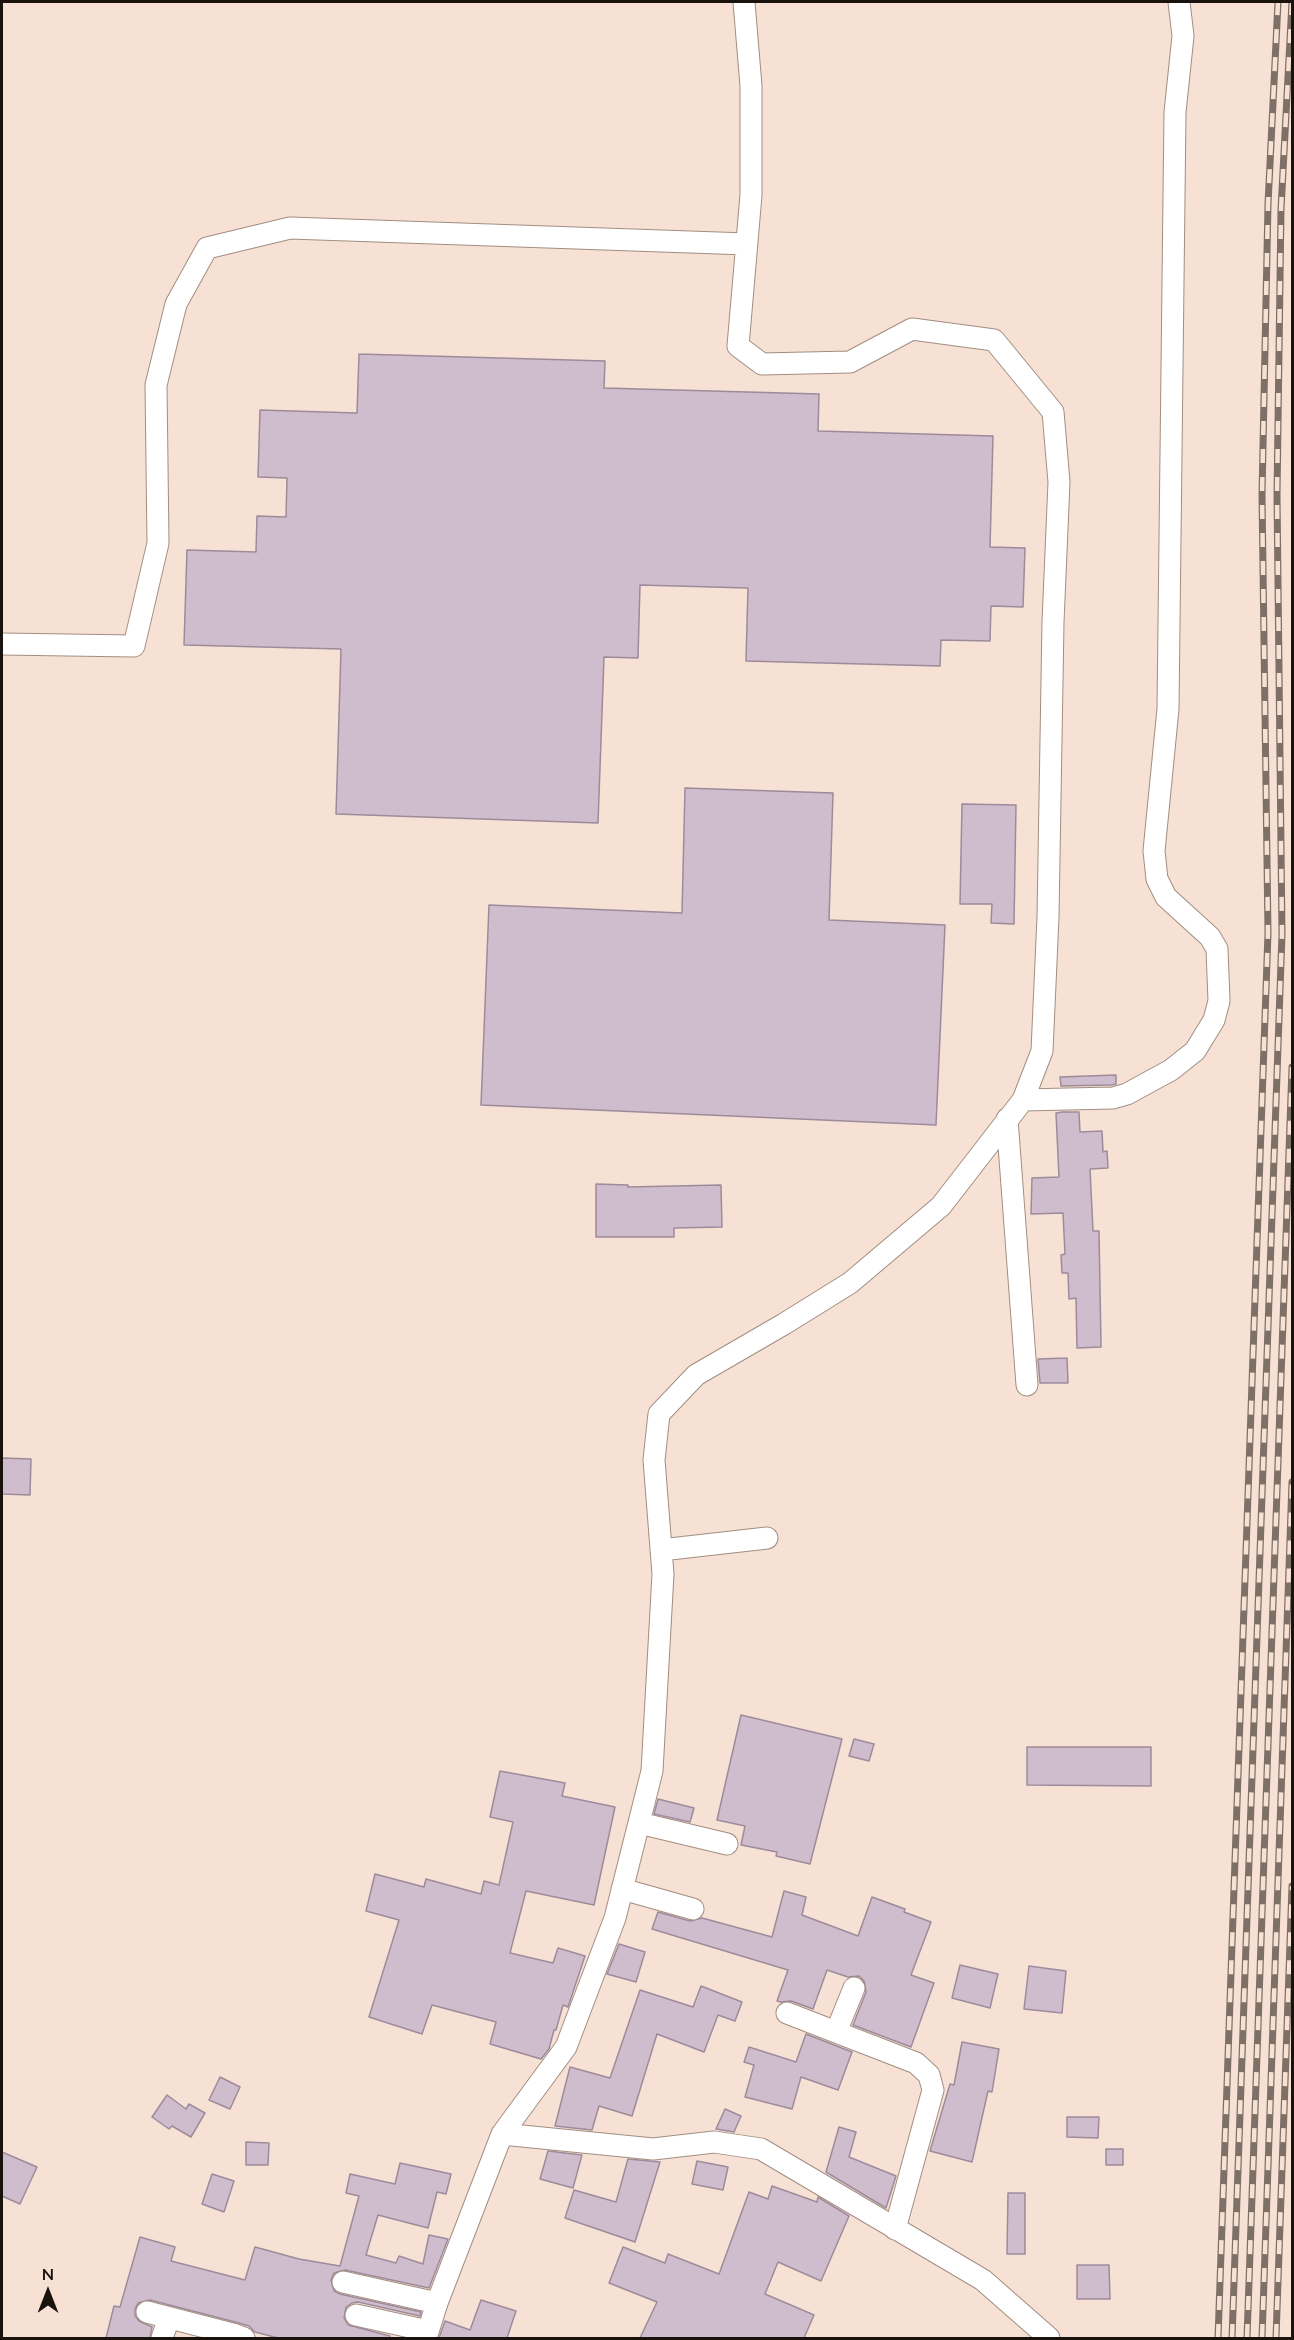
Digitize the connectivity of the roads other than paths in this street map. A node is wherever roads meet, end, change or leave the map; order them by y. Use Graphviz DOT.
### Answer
graph roads {
  1 [pos="744,2"];
  2 [pos="1179,2"];
  3 [pos="747,244"];
  4 [pos="2,644"];
  5 [pos="1023,1100"];
  6 [pos="1007,1119"];
  7 [pos="1027,1385"];
  8 [pos="767,1538"];
  9 [pos="661,1550"];
  10 [pos="639,1823"];
  11 [pos="727,1844"];
  12 [pos="622,1889"];
  13 [pos="693,1909"];
  14 [pos="854,1988"];
  15 [pos="787,2013"];
  16 [pos="836,2032"];
  17 [pos="502,2134"];
  18 [pos="895,2229"];
  19 [pos="343,2282"];
  20 [pos="437,2303"];
  21 [pos="147,2312"];
  22 [pos="356,2315"];
  23 [pos="169,2318"];
  24 [pos="427,2335"];
  25 [pos="162,2338"];
  26 [pos="244,2338"];
  27 [pos="1049,2338"];
  1 -- 3 [label="street"];
  2 -- 5 [label="street"];
  3 -- 4 [label="street"];
  3 -- 5 [label="street"];
  5 -- 6 [label="street"];
  6 -- 7 [label="street"];
  6 -- 9 [label="street"];
  8 -- 9 [label="street"];
  9 -- 10 [label="street"];
  10 -- 11 [label="street"];
  10 -- 12 [label="street"];
  12 -- 13 [label="street"];
  12 -- 17 [label="street"];
  14 -- 16 [label="street"];
  15 -- 16 [label="street"];
  16 -- 18 [label="street"];
  17 -- 18 [label="street"];
  17 -- 20 [label="street"];
  18 -- 27 [label="street"];
  19 -- 20 [label="street"];
  20 -- 24 [label="street"];
  21 -- 23 [label="street"];
  22 -- 24 [label="street"];
  23 -- 25 [label="street"];
  23 -- 26 [label="street"];
}
